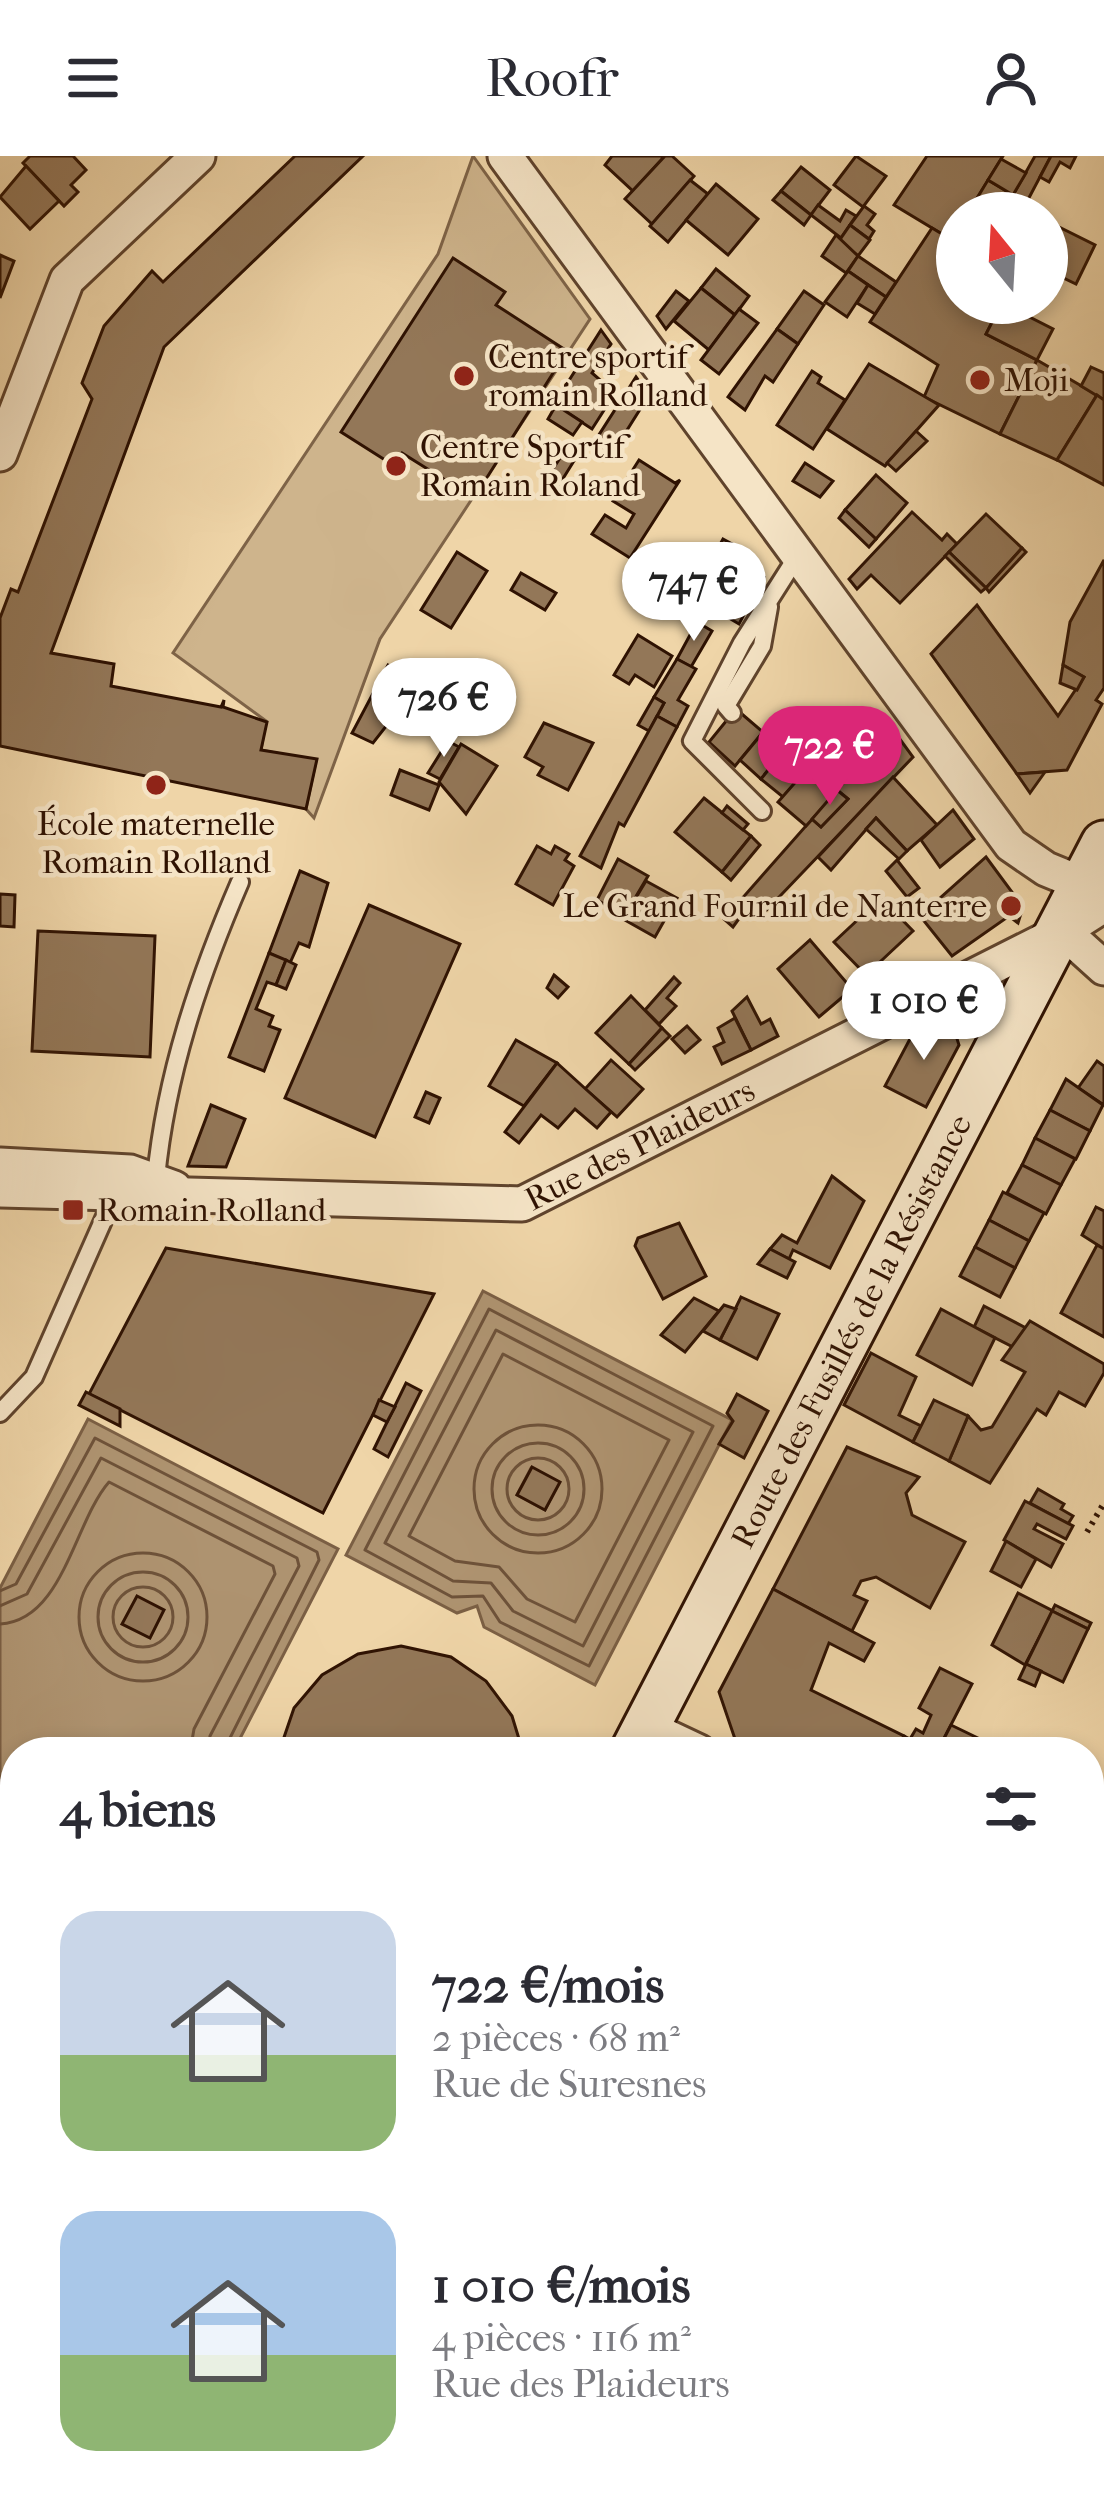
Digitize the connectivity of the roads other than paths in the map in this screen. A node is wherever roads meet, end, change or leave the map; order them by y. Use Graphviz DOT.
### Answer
graph roads {
  1 [pos="198,156"];
  2 [pos="506,156"];
  3 [pos="0,454"];
  4 [pos="798,555"];
  5 [pos="770,599"];
  6 [pos="732,713"];
  7 [pos="763,811"];
  8 [pos="1104,844"];
  9 [pos="239,881"];
  10 [pos="1095,895"];
  11 [pos="1063,931"];
  12 [pos="1104,968"];
  13 [pos="0,1165"];
  14 [pos="168,1185"];
  15 [pos="0,1190"];
  16 [pos="114,1196"];
  17 [pos="0,1413"];
  18 [pos="641,1737"];
  1 -- 3 [label="street"];
  2 -- 4 [label="street"];
  4 -- 5 [label="lane"];
  4 -- 10 [label="street"];
  5 -- 6 [label="lane"];
  5 -- 7 [label="lane"];
  8 -- 10 [label="main road, Route des Fusillés de la Résistance"];
  9 -- 14 [label="lane"];
  10 -- 11 [label="main road, Route des Fusillés de la Résistance"];
  11 -- 12 [label="street"];
  11 -- 14 [label="street, Rue des Plaideurs"];
  11 -- 18 [label="main road, Route des Fusillés de la Résistance"];
  13 -- 14 [label="street, Rue des Plaideurs"];
  14 -- 16 [label="street, Rue des Plaideurs"];
  15 -- 16 [label="street, Rue des Plaideurs"];
  16 -- 17 [label="lane"];
}
